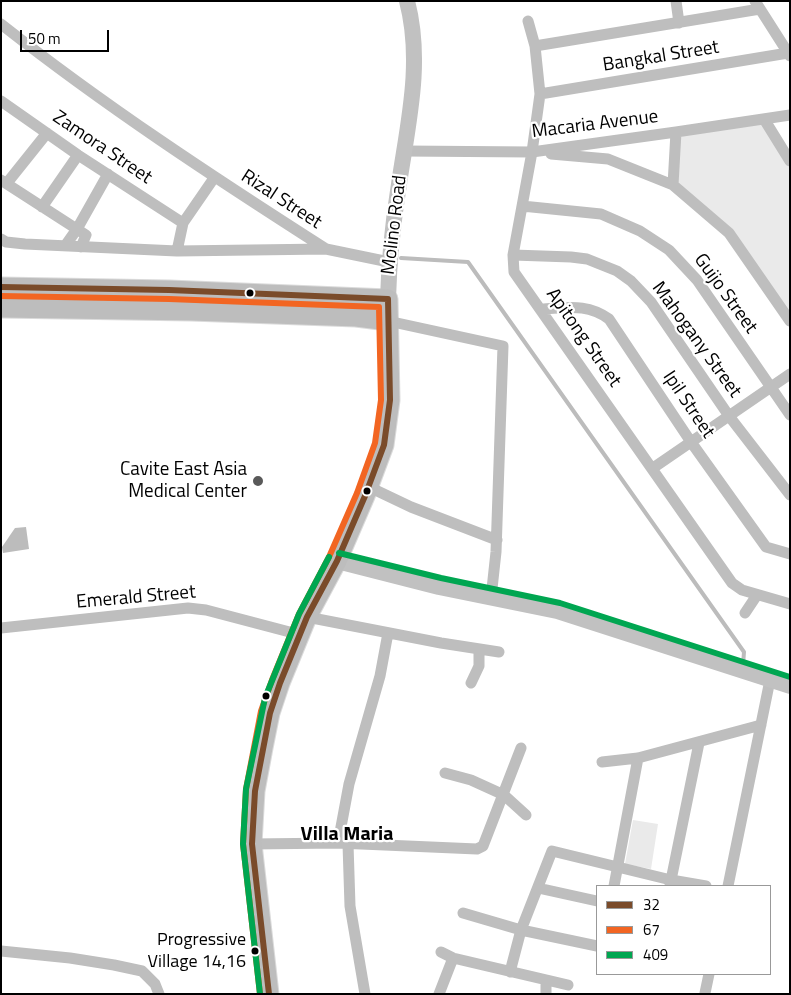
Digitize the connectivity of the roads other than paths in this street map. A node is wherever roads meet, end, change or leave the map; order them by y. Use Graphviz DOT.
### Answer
graph roads {
  1 [pos="407,1"];
  2 [pos="676,1"];
  3 [pos="758,5"];
  4 [pos="528,21"];
  5 [pos="679,23"];
  6 [pos="1,24"];
  7 [pos="535,46"];
  8 [pos="789,55"];
  9 [pos="540,94"];
  10 [pos="1,101"];
  11 [pos="790,114"];
  12 [pos="764,119"];
  13 [pos="676,132"];
  14 [pos="47,133"];
  15 [pos="404,151"];
  16 [pos="532,152"];
  17 [pos="78,155"];
  18 [pos="790,161"];
  19 [pos="108,174"];
  20 [pos="214,178"];
  21 [pos="4,182"];
  22 [pos="673,185"];
  23 [pos="522,206"];
  24 [pos="42,207"];
  25 [pos="183,223"];
  26 [pos="77,229"];
  27 [pos="1,239"];
  28 [pos="65,246"];
  29 [pos="81,247"];
  30 [pos="326,249"];
  31 [pos="178,251"];
  32 [pos="512,255"];
  33 [pos="389,262"];
  34 [pos="1,288"];
  35 [pos="388,299"];
  36 [pos="1,308"];
  37 [pos="541,309"];
  38 [pos="388,321"];
  39 [pos="790,322"];
  40 [pos="790,374"];
  41 [pos="769,387"];
  42 [pos="790,415"];
  43 [pos="729,416"];
  44 [pos="691,442"];
  45 [pos="653,468"];
  46 [pos="369,486"];
  47 [pos="790,495"];
  48 [pos="497,540"];
  49 [pos="790,554"];
  50 [pos="337,561"];
  51 [pos="757,595"];
  52 [pos="491,598"];
  53 [pos="790,604"];
  54 [pos="745,612"];
  55 [pos="307,617"];
  56 [pos="1,628"];
  57 [pos="388,633"];
  58 [pos="301,635"];
  59 [pos="479,649"];
  60 [pos="500,652"];
  61 [pos="770,680"];
  62 [pos="471,683"];
  63 [pos="790,686"];
  64 [pos="760,725"];
  65 [pos="699,742"];
  66 [pos="521,748"];
  67 [pos="638,758"];
  68 [pos="602,762"];
  69 [pos="445,773"];
  70 [pos="504,795"];
  71 [pos="526,815"];
  72 [pos="252,844"];
  73 [pos="343,844"];
  74 [pos="618,866"];
  75 [pos="670,883"];
  76 [pos="614,885"];
  77 [pos="694,885"];
  78 [pos="728,885"];
  79 [pos="538,888"];
  80 [pos="596,901"];
  81 [pos="463,913"];
  82 [pos="521,930"];
  83 [pos="596,946"];
  84 [pos="1,951"];
  85 [pos="441,952"];
  86 [pos="453,958"];
  87 [pos="510,972"];
  88 [pos="709,975"];
  89 [pos="546,980"];
  90 [pos="568,985"];
  91 [pos="705,993"];
  92 [pos="159,994"];
  93 [pos="270,994"];
  94 [pos="365,994"];
  95 [pos="439,994"];
  96 [pos="546,994"];
  1 -- 15 [label="main road, Molino Road"];
  2 -- 5 [label="street"];
  3 -- 5 [label="street"];
  3 -- 8 [label="street"];
  4 -- 7 [label="street, Apitong Street"];
  5 -- 7 [label="street"];
  6 -- 20 [label="street, Rizal Street"];
  7 -- 9 [label="street, Apitong Street"];
  8 -- 9 [label="street, Bangkal Street"];
  9 -- 16 [label="street, Apitong Street"];
  10 -- 14 [label="street, Zamora Street"];
  11 -- 12 [label="street, Macaria Avenue"];
  12 -- 13 [label="street, Macaria Avenue"];
  12 -- 18 [label="street"];
  13 -- 16 [label="street, Macaria Avenue"];
  13 -- 22 [label="street"];
  14 -- 17 [label="street, Zamora Street"];
  14 -- 21 [label="street"];
  15 -- 16 [label="street, Macaria Avenue"];
  15 -- 33 [label="main road, Molino Road"];
  16 -- 22 [label="street"];
  16 -- 23 [label="street, Apitong Street"];
  17 -- 19 [label="street, Zamora Street"];
  17 -- 24 [label="street"];
  19 -- 25 [label="street, Zamora Street"];
  19 -- 26 [label="street"];
  20 -- 25 [label="street"];
  20 -- 30 [label="street, Rizal Street"];
  21 -- 24 [label="street"];
  22 -- 39 [label="street"];
  23 -- 32 [label="street, Apitong Street"];
  23 -- 41 [label="street, Guijo Street"];
  24 -- 26 [label="street"];
  25 -- 31 [label="street"];
  26 -- 28 [label="street"];
  26 -- 29 [label="street"];
  27 -- 28 [label="street, Rizal Street"];
  28 -- 29 [label="street, Rizal Street"];
  29 -- 31 [label="street, Rizal Street"];
  30 -- 31 [label="street, Rizal Street"];
  30 -- 33 [label="street"];
  32 -- 37 [label="street, Apitong Street"];
  32 -- 43 [label="street, Mahogany Street"];
  33 -- 35 [label="main road, Molino Road"];
  34 -- 35 [label="main road"];
  35 -- 38 [label="main road, Molino Road"];
  36 -- 38 [label="main road"];
  37 -- 44 [label="street, Ipil Street"];
  37 -- 45 [label="street, Apitong Street"];
  38 -- 46 [label="main road, Molino Road"];
  38 -- 48 [label="street"];
  40 -- 41 [label="street"];
  41 -- 42 [label="street, Guijo Street"];
  41 -- 43 [label="street"];
  43 -- 44 [label="street"];
  43 -- 47 [label="street, Mahogany Street"];
  44 -- 45 [label="street"];
  44 -- 49 [label="street, Ipil Street"];
  45 -- 51 [label="street, Apitong Street"];
  46 -- 48 [label="street"];
  46 -- 50 [label="main road, Molino Road"];
  48 -- 52 [label="street"];
  50 -- 52 [label="main road"];
  50 -- 55 [label="main road, Molino Road"];
  51 -- 53 [label="street, Apitong Street"];
  51 -- 54 [label="street"];
  52 -- 61 [label="main road"];
  55 -- 57 [label="street"];
  55 -- 58 [label="main road, Molino Road"];
  56 -- 58 [label="street, Emerald Street"];
  57 -- 59 [label="street"];
  57 -- 73 [label="street"];
  58 -- 72 [label="main road, Molino Road"];
  59 -- 60 [label="street"];
  59 -- 62 [label="street"];
  61 -- 63 [label="main road"];
  61 -- 64 [label="street"];
  64 -- 65 [label="street"];
  64 -- 78 [label="street"];
  65 -- 67 [label="street"];
  65 -- 75 [label="street"];
  66 -- 70 [label="street"];
  67 -- 68 [label="street"];
  67 -- 74 [label="street"];
  69 -- 70 [label="street"];
  70 -- 71 [label="street"];
  70 -- 73 [label="street"];
  72 -- 73 [label="street"];
  72 -- 93 [label="main road, Molino Road"];
  73 -- 94 [label="street"];
  74 -- 75 [label="street"];
  74 -- 76 [label="street"];
  74 -- 79 [label="street"];
  75 -- 77 [label="street"];
  79 -- 80 [label="street"];
  79 -- 82 [label="street"];
  81 -- 82 [label="street"];
  82 -- 83 [label="street"];
  82 -- 87 [label="street"];
  84 -- 92 [label="street"];
  85 -- 86 [label="street"];
  86 -- 87 [label="street"];
  86 -- 95 [label="street"];
  87 -- 89 [label="street"];
  88 -- 91 [label="street"];
  89 -- 90 [label="street"];
  89 -- 96 [label="street"];
}
